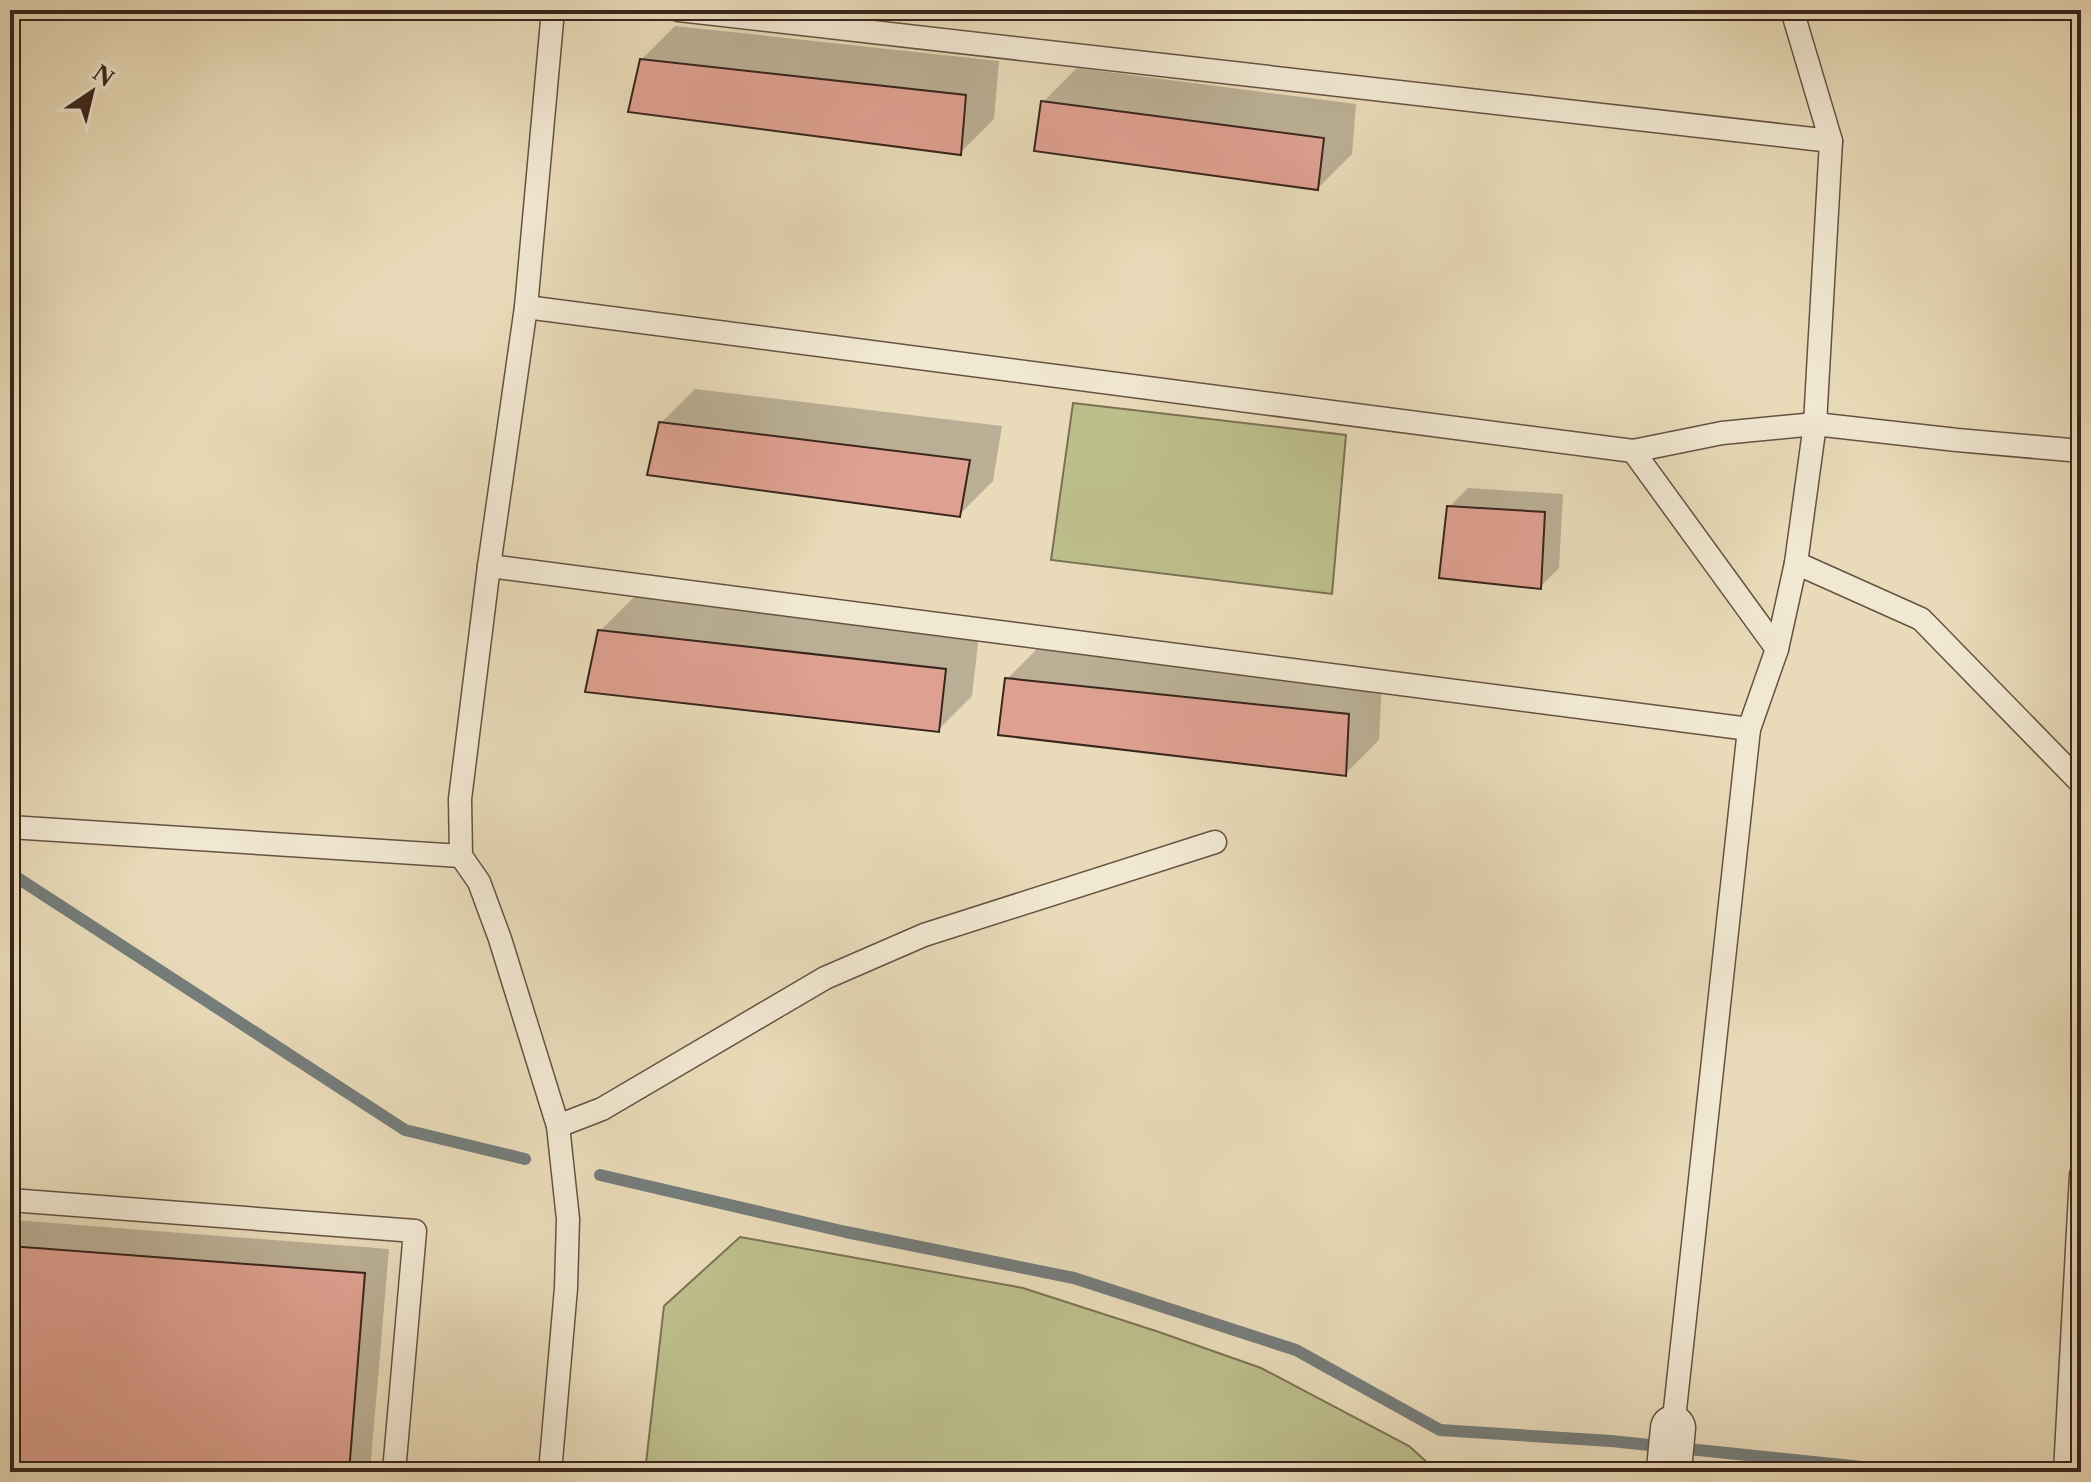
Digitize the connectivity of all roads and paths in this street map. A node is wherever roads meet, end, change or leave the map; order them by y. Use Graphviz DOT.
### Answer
graph roads {
  1 [pos="553,10"];
  2 [pos="679,10"];
  3 [pos="1792,10"];
  4 [pos="1831,141"];
  5 [pos="526,307"];
  6 [pos="1815,424"];
  7 [pos="1633,451"];
  8 [pos="2081,451"];
  9 [pos="1796,563"];
  10 [pos="489,566"];
  11 [pos="1777,649"];
  12 [pos="1749,729"];
  13 [pos="2081,783"];
  14 [pos="10,827"];
  15 [pos="1215,842"];
  16 [pos="461,856"];
  17 [pos="558,1126"];
  18 [pos="2081,1175"];
  19 [pos="10,1200"];
  20 [pos="1671,1456"];
  21 [pos="394,1472"];
  22 [pos="550,1472"];
  23 [pos="2065,1472"];
  1 -- 5 [label="lane"];
  2 -- 4 [label="lane"];
  3 -- 4 [label="lane"];
  4 -- 6 [label="lane"];
  5 -- 7 [label="lane"];
  5 -- 10 [label="lane"];
  6 -- 7 [label="lane"];
  6 -- 8 [label="lane"];
  6 -- 9 [label="lane"];
  7 -- 11 [label="lane"];
  9 -- 11 [label="lane"];
  9 -- 13 [label="lane"];
  10 -- 12 [label="lane"];
  10 -- 16 [label="lane"];
  11 -- 12 [label="lane"];
  12 -- 20 [label="lane"];
  14 -- 16 [label="lane"];
  15 -- 17 [label="lane"];
  16 -- 17 [label="lane"];
  17 -- 22 [label="lane"];
  18 -- 23 [label="lane"];
  19 -- 21 [label="lane"];
}
